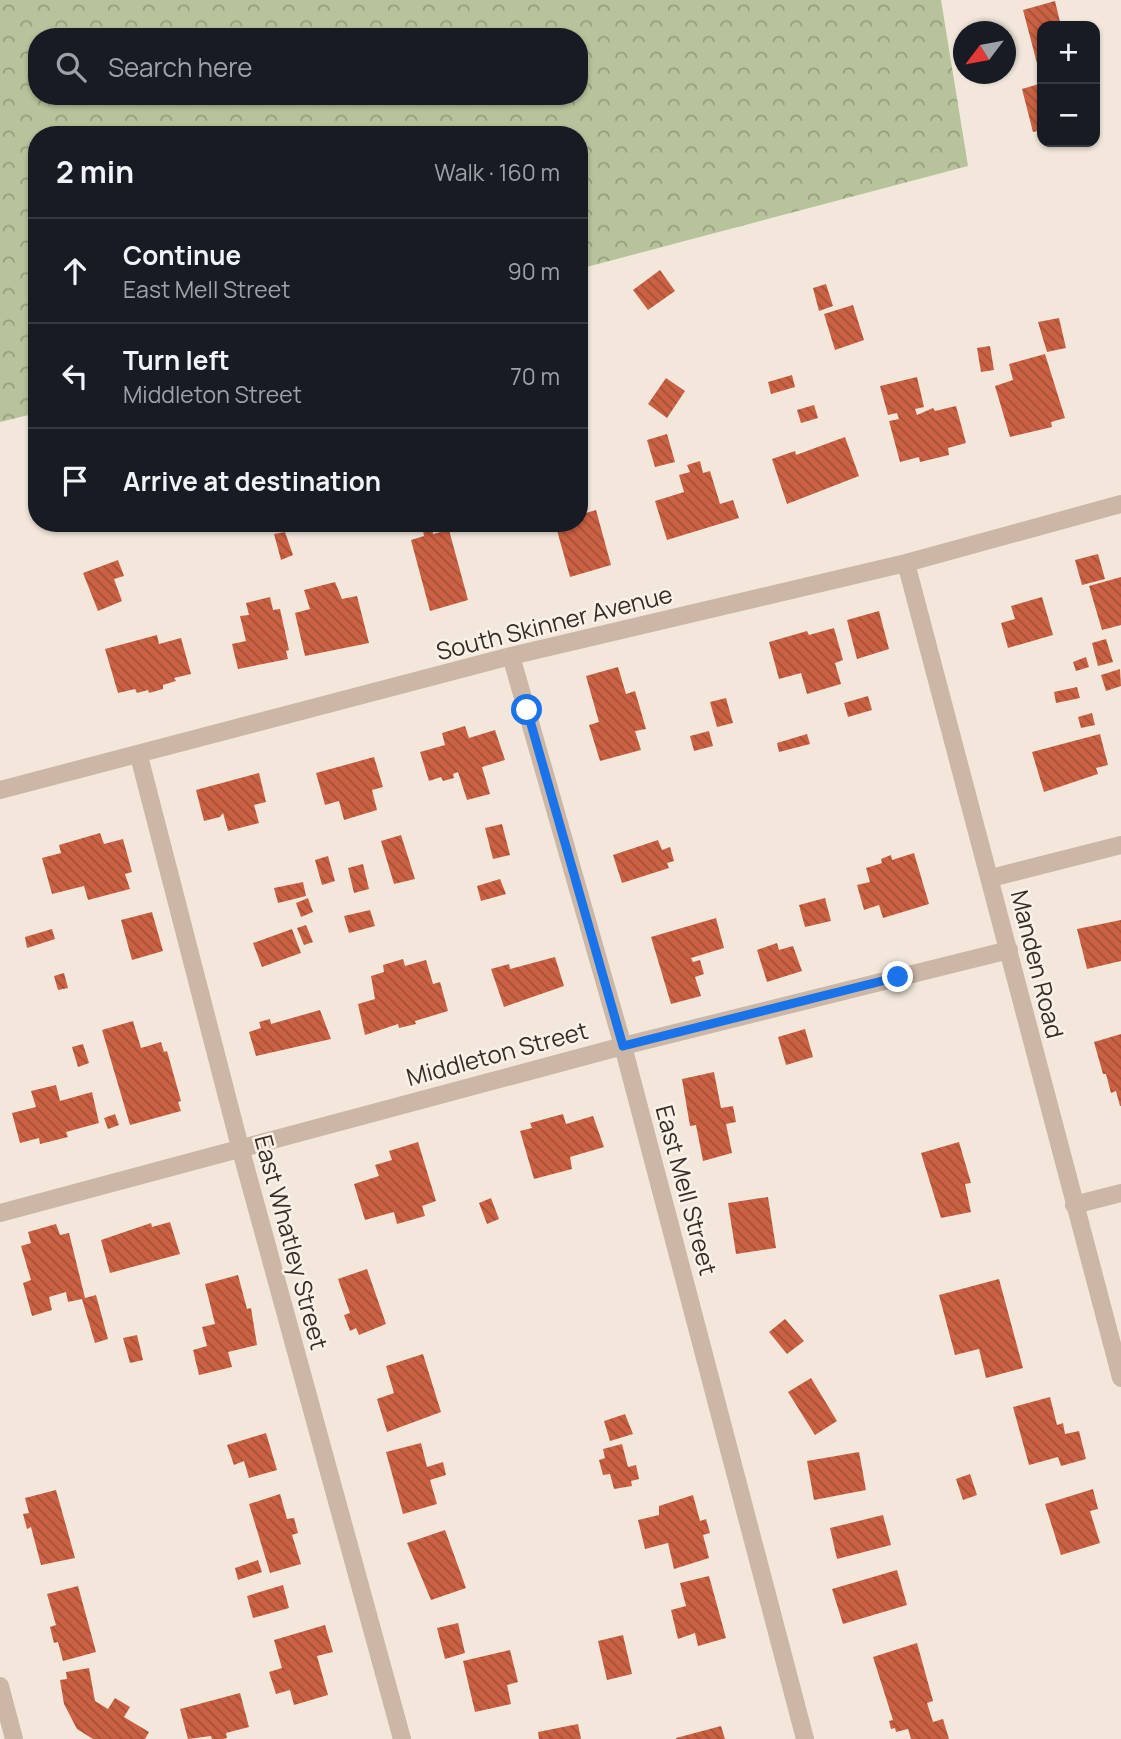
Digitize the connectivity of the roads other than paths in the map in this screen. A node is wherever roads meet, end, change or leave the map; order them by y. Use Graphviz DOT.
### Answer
graph roads {
  1 [pos="1121,504"];
  2 [pos="906,563"];
  3 [pos="511,656"];
  4 [pos="139,756"];
  5 [pos="0,790"];
  6 [pos="1121,845"];
  7 [pos="991,878"];
  8 [pos="1009,950"];
  9 [pos="623,1046"];
  10 [pos="240,1147"];
  11 [pos="1121,1193"];
  12 [pos="1074,1205"];
  13 [pos="0,1213"];
  14 [pos="1121,1378"];
  15 [pos="0,1686"];
  16 [pos="14,1739"];
  17 [pos="402,1739"];
  18 [pos="805,1739"];
  1 -- 2 [label="street, South Skinner Avenue"];
  2 -- 3 [label="street, South Skinner Avenue"];
  2 -- 7 [label="street, Manden Road"];
  3 -- 4 [label="street, South Skinner Avenue"];
  3 -- 9 [label="street, East Mell Street"];
  4 -- 5 [label="street, South Skinner Avenue"];
  4 -- 10 [label="street, East Whatley Street"];
  6 -- 7 [label="street"];
  7 -- 8 [label="street, Manden Road"];
  8 -- 9 [label="street, Middleton Street"];
  8 -- 12 [label="street, Manden Road"];
  9 -- 10 [label="street, Middleton Street"];
  9 -- 18 [label="street, East Mell Street"];
  10 -- 13 [label="street, Middleton Street"];
  10 -- 17 [label="street, East Whatley Street"];
  11 -- 12 [label="street"];
  12 -- 14 [label="street, Manden Road"];
  15 -- 16 [label="street"];
}
